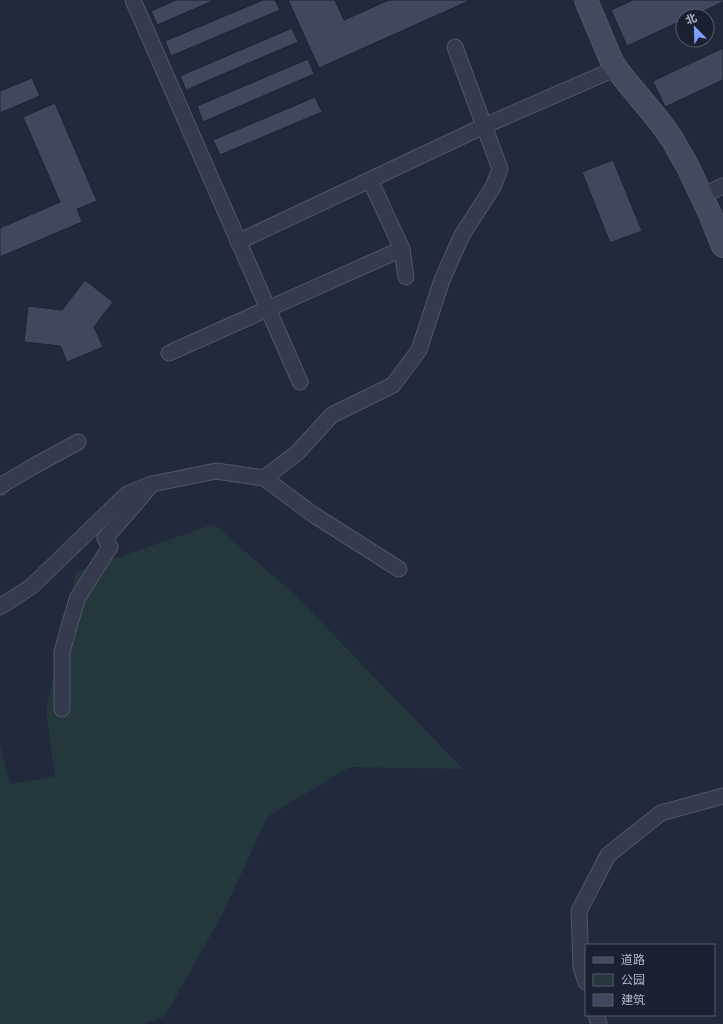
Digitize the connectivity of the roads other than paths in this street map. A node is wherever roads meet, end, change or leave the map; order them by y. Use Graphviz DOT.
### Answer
graph roads {
  1 [pos="133,0"];
  2 [pos="586,0"];
  3 [pos="455,47"];
  4 [pos="617,68"];
  5 [pos="484,126"];
  6 [pos="370,180"];
  7 [pos="723,186"];
  8 [pos="701,196"];
  9 [pos="238,242"];
  10 [pos="723,246"];
  11 [pos="402,249"];
  12 [pos="406,277"];
  13 [pos="268,309"];
  14 [pos="169,353"];
  15 [pos="300,382"];
  16 [pos="78,442"];
  17 [pos="264,478"];
  18 [pos="152,484"];
  19 [pos="0,487"];
  20 [pos="399,570"];
  21 [pos="0,607"];
  22 [pos="62,709"];
  23 [pos="723,796"];
  24 [pos="585,978"];
  1 -- 9 [label="street"];
  2 -- 4 [label="street"];
  3 -- 5 [label="street"];
  4 -- 5 [label="street"];
  4 -- 8 [label="street"];
  5 -- 6 [label="street"];
  5 -- 17 [label="street"];
  6 -- 9 [label="street"];
  6 -- 11 [label="street"];
  7 -- 8 [label="street"];
  8 -- 10 [label="street"];
  9 -- 13 [label="street"];
  11 -- 12 [label="street"];
  11 -- 13 [label="street"];
  13 -- 14 [label="street"];
  13 -- 15 [label="street"];
  16 -- 19 [label="street"];
  17 -- 18 [label="street"];
  17 -- 20 [label="street"];
  18 -- 21 [label="street"];
  18 -- 22 [label="street"];
  23 -- 24 [label="street"];
}
